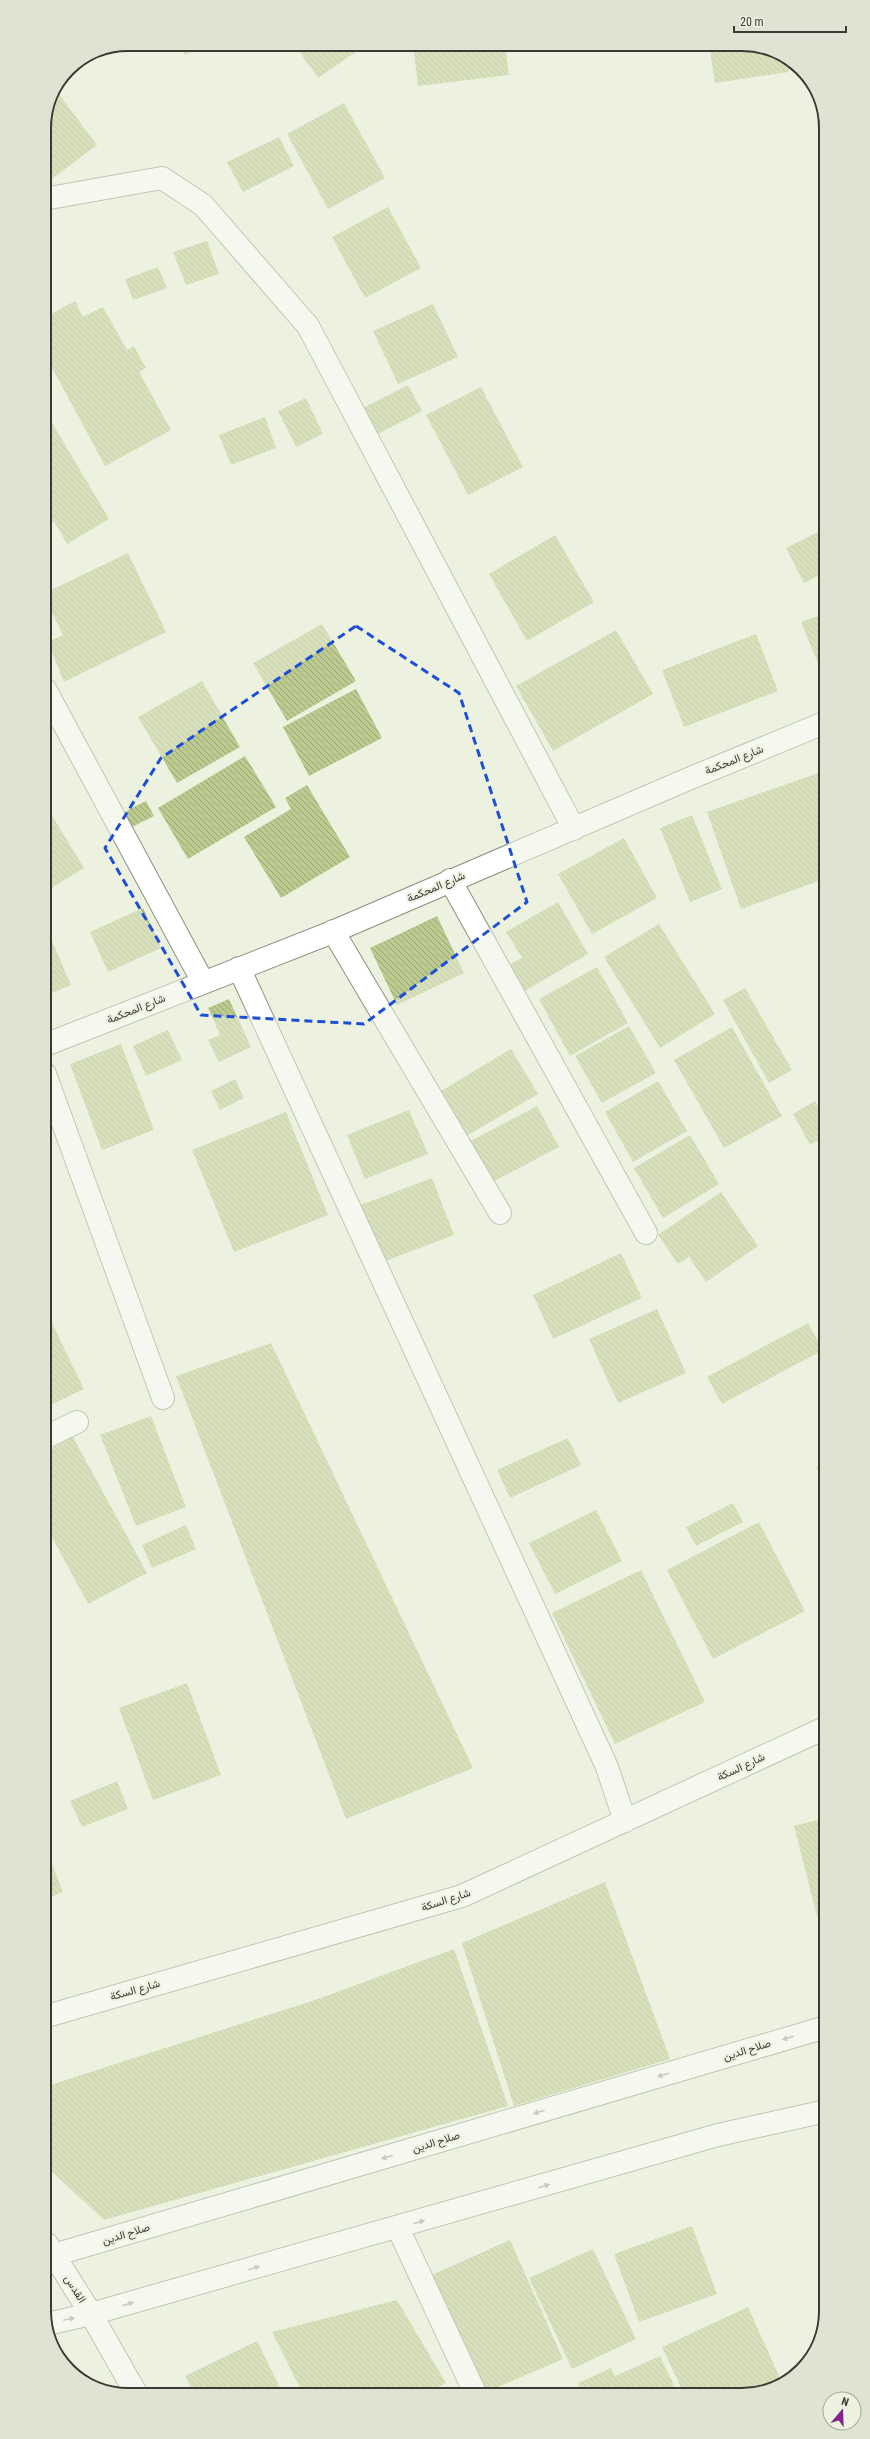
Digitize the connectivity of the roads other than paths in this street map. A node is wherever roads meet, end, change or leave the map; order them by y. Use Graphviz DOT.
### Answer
graph roads {
  1 [pos="51,198"];
  2 [pos="51,700"];
  3 [pos="819,725"];
  4 [pos="574,829"];
  5 [pos="450,880"];
  6 [pos="332,931"];
  7 [pos="239,968"];
  8 [pos="203,982"];
  9 [pos="51,1043"];
  10 [pos="51,1090"];
  11 [pos="500,1213"];
  12 [pos="646,1233"];
  13 [pos="163,1398"];
  14 [pos="77,1422"];
  15 [pos="51,1435"];
  16 [pos="819,1731"];
  17 [pos="625,1821"];
  18 [pos="51,2015"];
  19 [pos="819,2029"];
  20 [pos="819,2113"];
  21 [pos="398,2228"];
  22 [pos="51,2251"];
  23 [pos="51,2255"];
  24 [pos="91,2314"];
  25 [pos="52,2323"];
  26 [pos="133,2388"];
  27 [pos="473,2388"];
  1 -- 4 [label="main road"];
  2 -- 8 [label="main road"];
  3 -- 4 [label="main road, شارع المحكمة"];
  4 -- 5 [label="main road, شارع المحكمة"];
  5 -- 6 [label="main road, شارع المحكمة"];
  5 -- 12 [label="main road"];
  6 -- 7 [label="main road, شارع المحكمة"];
  6 -- 11 [label="main road"];
  7 -- 8 [label="main road, شارع المحكمة"];
  7 -- 17 [label="main road"];
  8 -- 9 [label="main road, شارع المحكمة"];
  10 -- 13 [label="main road"];
  14 -- 15 [label="main road"];
  16 -- 17 [label="main road, شارع السكة"];
  17 -- 18 [label="main road, شارع السكة"];
  19 -- 22 [label="main road, صلاح الدين, one-way"];
  21 -- 20 [label="main road, one-way"];
  24 -- 21 [label="main road, one-way"];
  21 -- 27 [label="main road"];
  23 -- 24 [label="main road, القدس"];
  25 -- 24 [label="main road, one-way"];
  24 -- 26 [label="main road, القدس"];
}
